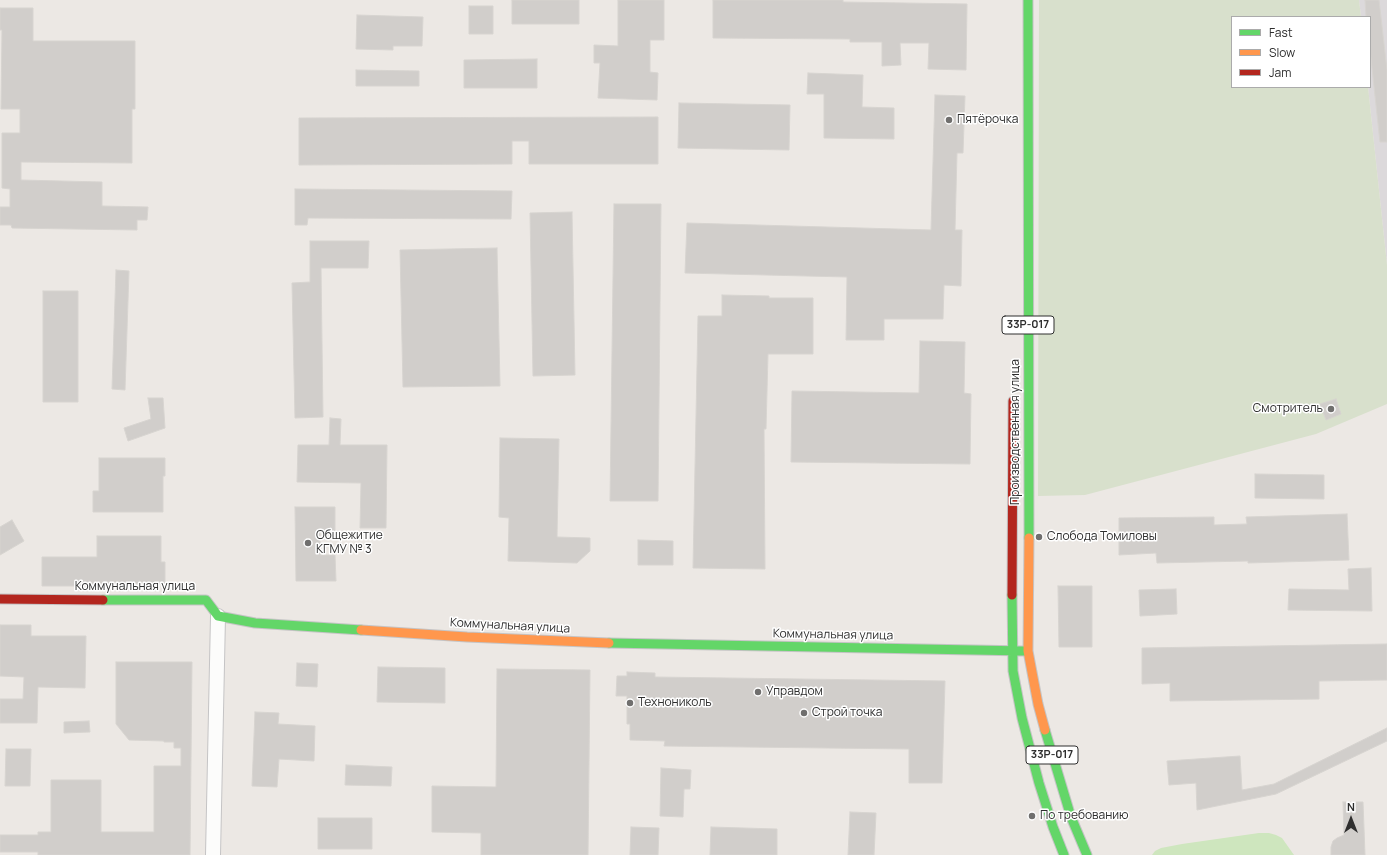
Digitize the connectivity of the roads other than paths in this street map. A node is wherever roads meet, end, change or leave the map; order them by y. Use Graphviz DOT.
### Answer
graph roads {
  1 [pos="1028,0"];
  2 [pos="1013,393"];
  3 [pos="0,599"];
  4 [pos="218,616"];
  5 [pos="1012,651"];
  6 [pos="1028,651"];
  7 [pos="213,855"];
  8 [pos="1064,855"];
  9 [pos="1087,855"];
  1 -- 6 [label="main road, Производственная улица / 33Р-017"];
  2 -- 5 [label="main road, Производственная улица / 33Р-017"];
  3 -- 4 [label="main road, Коммунальная улица"];
  4 -- 5 [label="main road, Коммунальная улица"];
  4 -- 7 [label="street"];
  5 -- 6 [label="main road, Коммунальная улица"];
  5 -- 8 [label="main road, Производственная улица / 33Р-017"];
  6 -- 9 [label="main road, Производственная улица / 33Р-017"];
}
